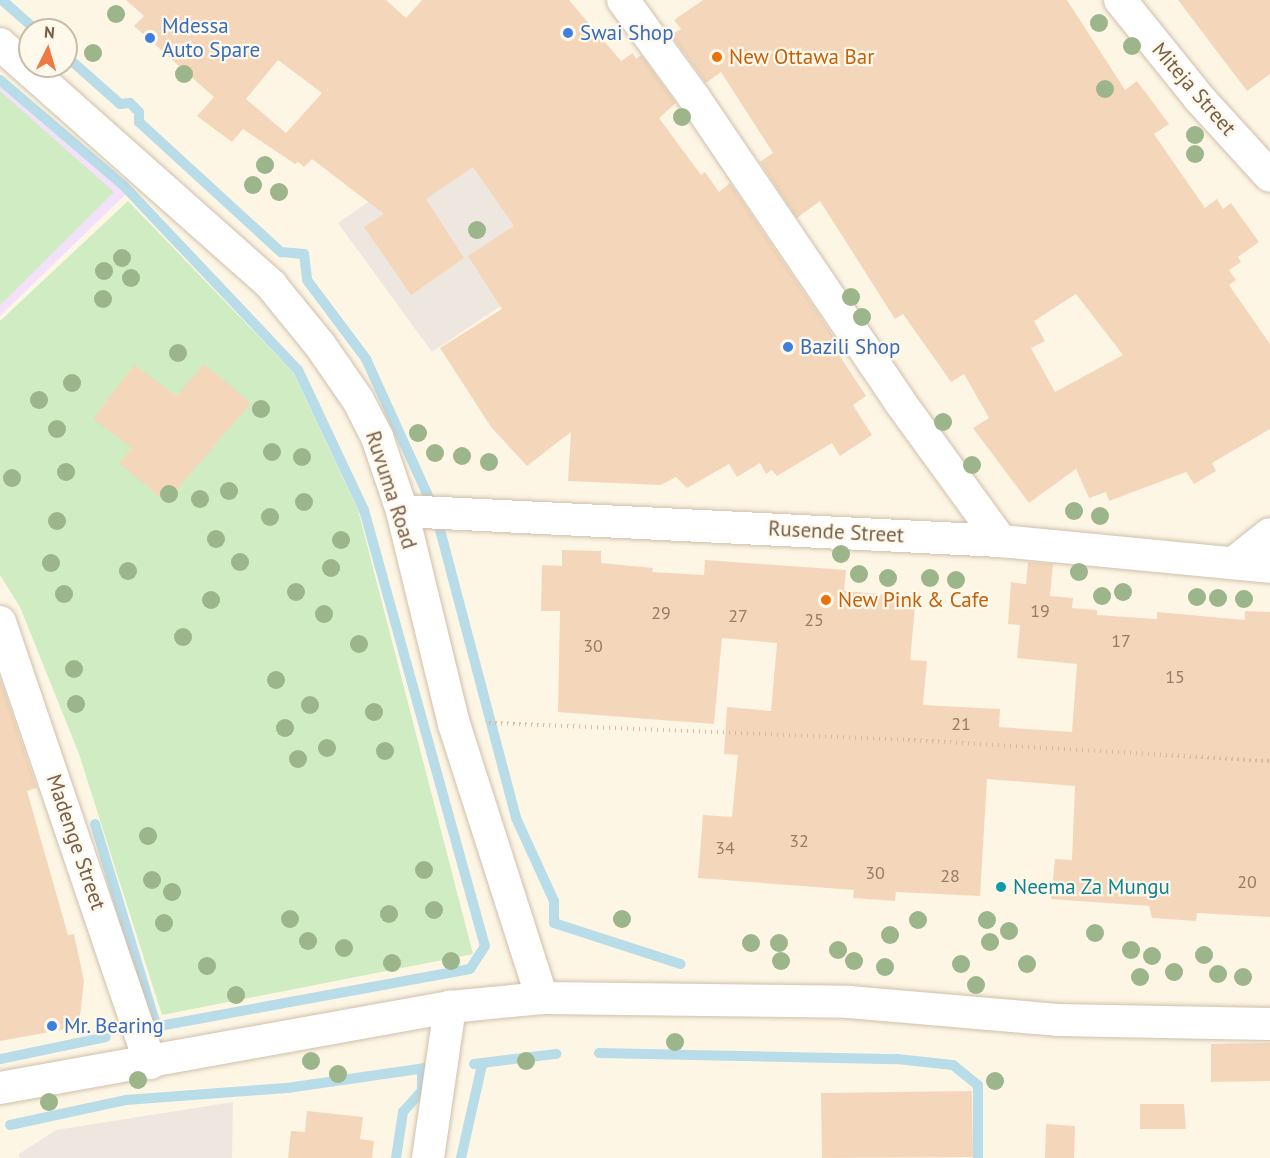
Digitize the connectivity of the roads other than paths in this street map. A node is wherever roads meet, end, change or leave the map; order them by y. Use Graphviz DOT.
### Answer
graph roads {
  1 [pos="623,0"];
  2 [pos="1120,0"];
  3 [pos="0,44"];
  4 [pos="1270,176"];
  5 [pos="402,511"];
  6 [pos="1270,534"];
  7 [pos="1001,541"];
  8 [pos="1236,561"];
  9 [pos="1270,567"];
  10 [pos="0,622"];
  11 [pos="542,998"];
  12 [pos="450,1007"];
  13 [pos="1270,1024"];
  14 [pos="150,1063"];
  15 [pos="0,1088"];
  16 [pos="428,1158"];
  1 -- 7 [label="street"];
  2 -- 4 [label="street, Miteja Street"];
  3 -- 5 [label="street, Ruvuma Road"];
  5 -- 7 [label="street, Rusende Street"];
  5 -- 11 [label="street, Ruvuma Road"];
  6 -- 8 [label="street"];
  7 -- 8 [label="street, Rusende Street"];
  8 -- 9 [label="street, Rusende Street"];
  10 -- 14 [label="street, Madenge Street"];
  11 -- 12 [label="street"];
  11 -- 13 [label="street"];
  12 -- 14 [label="street"];
  12 -- 16 [label="street"];
  14 -- 15 [label="street"];
}
